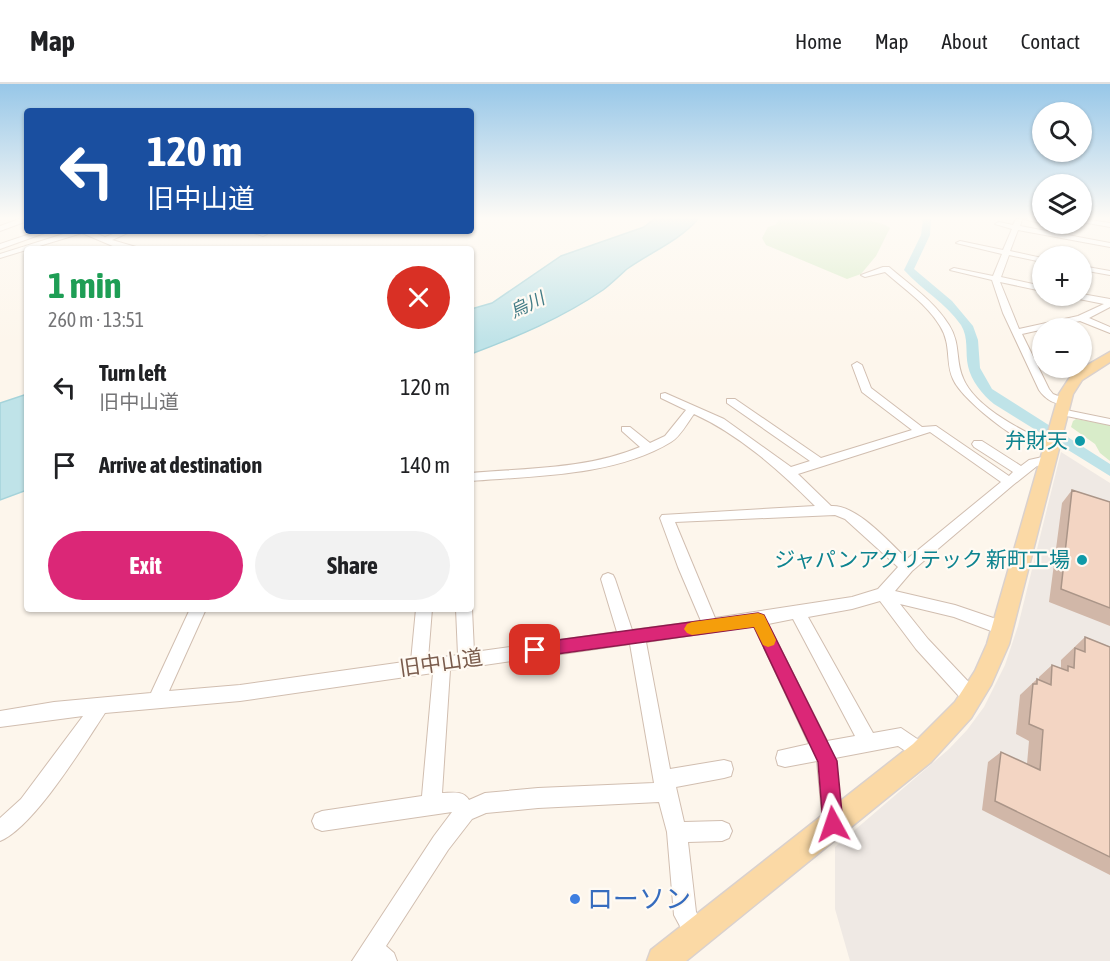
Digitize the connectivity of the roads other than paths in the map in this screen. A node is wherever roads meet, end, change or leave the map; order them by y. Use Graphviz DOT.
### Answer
graph roads {
  1 [pos="1003,260"];
  2 [pos="954,270"];
  3 [pos="1092,270"];
  4 [pos="1110,273"];
  5 [pos="865,275"];
  6 [pos="996,279"];
  7 [pos="1032,286"];
  8 [pos="1092,299"];
  9 [pos="1110,303"];
  10 [pos="1081,318"];
  11 [pos="1092,323"];
  12 [pos="1032,329"];
  13 [pos="1110,330"];
  14 [pos="1017,332"];
  15 [pos="1108,360"];
  16 [pos="857,365"];
  17 [pos="665,396"];
  18 [pos="731,401"];
  19 [pos="1062,407"];
  20 [pos="693,408"];
  21 [pos="1110,422"];
  22 [pos="626,429"];
  23 [pos="921,432"];
  24 [pos="978,444"];
  25 [pos="1051,446"];
  26 [pos="648,447"];
  27 [pos="819,462"];
  28 [pos="789,472"];
  29 [pos="474,477"];
  30 [pos="1015,477"];
  31 [pos="828,511"];
  32 [pos="907,567"];
  33 [pos="608,579"];
  34 [pos="883,594"];
  35 [pos="197,612"];
  36 [pos="424,612"];
  37 [pos="464,612"];
  38 [pos="798,613"];
  39 [pos="758,619"];
  40 [pos="711,626"];
  41 [pos="1002,628"];
  42 [pos="632,636"];
  43 [pos="466,660"];
  44 [pos="442,664"];
  45 [pos="418,666"];
  46 [pos="972,698"];
  47 [pos="157,700"];
  48 [pos="101,705"];
  49 [pos="0,718"];
  50 [pos="868,742"];
  51 [pos="823,752"];
  52 [pos="922,753"];
  53 [pos="785,758"];
  54 [pos="724,769"];
  55 [pos="666,786"];
  56 [pos="431,804"];
  57 [pos="465,812"];
  58 [pos="322,821"];
  59 [pos="833,824"];
  60 [pos="0,831"];
  61 [pos="722,831"];
  62 [pos="677,832"];
  63 [pos="681,950"];
  64 [pos="374,957"];
  1 -- 6 [label="street"];
  2 -- 6 [label="street"];
  3 -- 4 [label="street"];
  5 -- 25 [label="street"];
  6 -- 7 [label="street"];
  6 -- 14 [label="street"];
  8 -- 9 [label="street"];
  9 -- 10 [label="street"];
  11 -- 13 [label="street"];
  12 -- 14 [label="street"];
  14 -- 19 [label="street"];
  15 -- 19 [label="main road"];
  16 -- 23 [label="street"];
  17 -- 20 [label="street"];
  18 -- 27 [label="street"];
  19 -- 21 [label="street"];
  19 -- 25 [label="main road"];
  20 -- 26 [label="street"];
  20 -- 28 [label="street"];
  22 -- 26 [label="street"];
  23 -- 27 [label="street"];
  23 -- 30 [label="street"];
  24 -- 30 [label="street"];
  25 -- 30 [label="street"];
  25 -- 41 [label="main road"];
  26 -- 29 [label="street"];
  27 -- 28 [label="street"];
  28 -- 31 [label="street"];
  30 -- 32 [label="street"];
  31 -- 32 [label="street"];
  31 -- 40 [label="street"];
  32 -- 34 [label="street"];
  33 -- 42 [label="street"];
  34 -- 38 [label="street, 旧中山道"];
  34 -- 41 [label="street"];
  34 -- 46 [label="street"];
  35 -- 47 [label="street"];
  36 -- 45 [label="street"];
  37 -- 43 [label="street"];
  38 -- 39 [label="street, 旧中山道"];
  38 -- 50 [label="street"];
  39 -- 40 [label="street, 旧中山道"];
  39 -- 51 [label="street"];
  40 -- 42 [label="street, 旧中山道"];
  41 -- 46 [label="main road"];
  42 -- 43 [label="street, 旧中山道"];
  42 -- 55 [label="street"];
  43 -- 44 [label="street, 旧中山道"];
  44 -- 45 [label="street, 旧中山道"];
  44 -- 56 [label="street"];
  45 -- 47 [label="street, 旧中山道"];
  46 -- 52 [label="main road"];
  47 -- 48 [label="street, 旧中山道"];
  48 -- 49 [label="street, 旧中山道"];
  48 -- 60 [label="street"];
  50 -- 51 [label="street"];
  50 -- 52 [label="street"];
  51 -- 53 [label="street"];
  51 -- 59 [label="street"];
  52 -- 59 [label="main road"];
  54 -- 55 [label="street"];
  55 -- 57 [label="street"];
  55 -- 62 [label="street"];
  56 -- 57 [label="street"];
  56 -- 58 [label="street"];
  57 -- 64 [label="street"];
  59 -- 63 [label="main road"];
  61 -- 62 [label="street"];
  62 -- 63 [label="street"];
}
